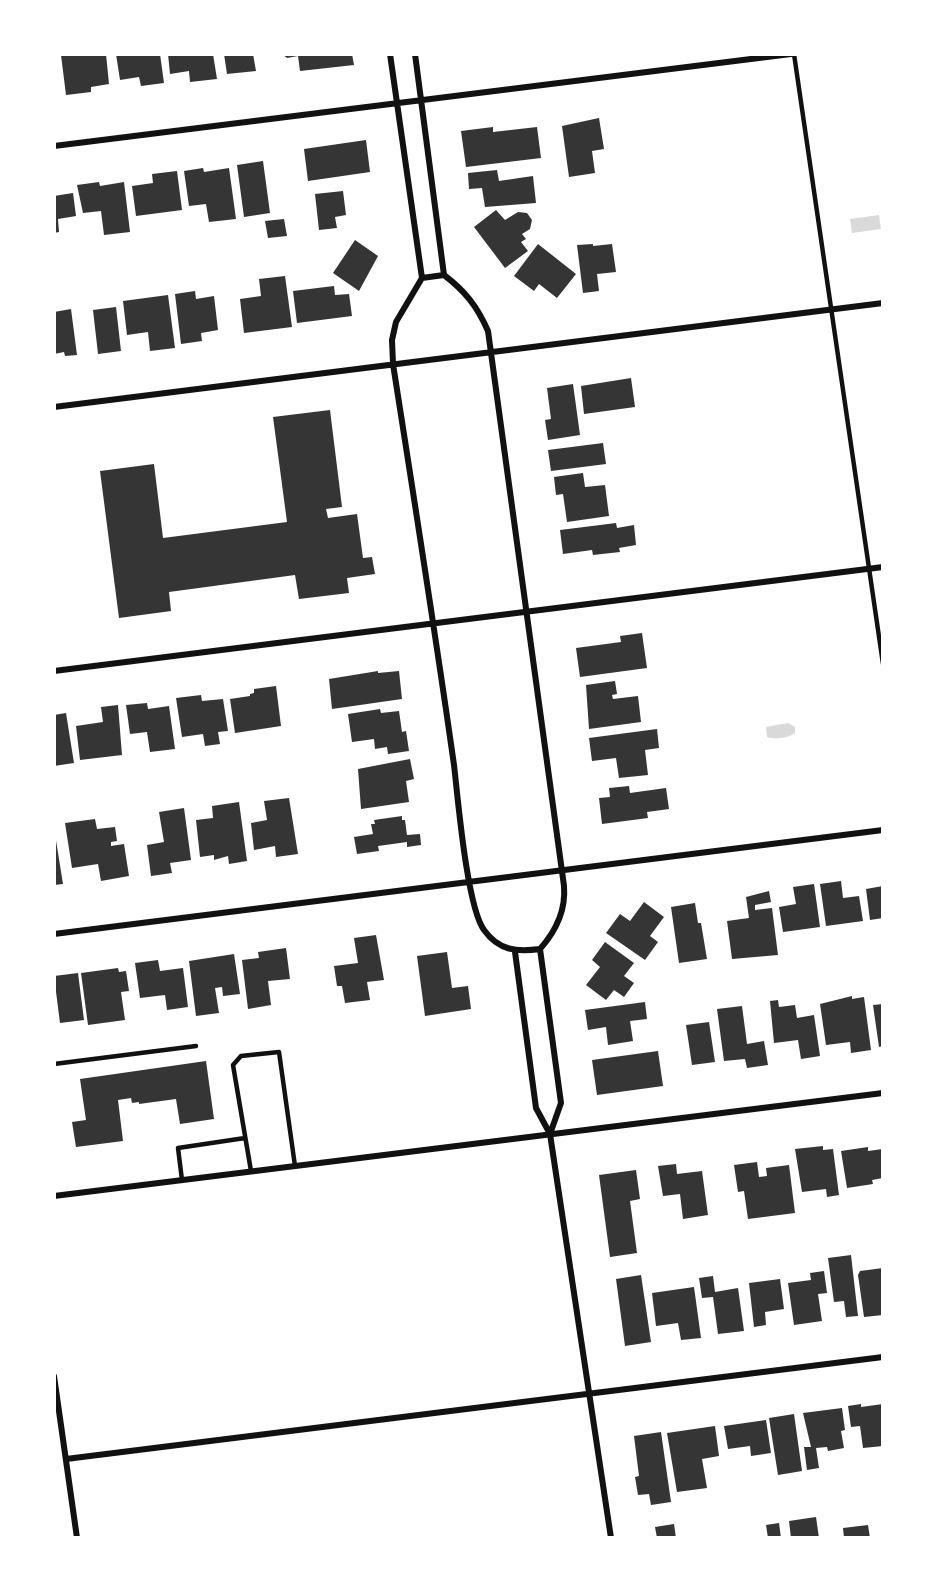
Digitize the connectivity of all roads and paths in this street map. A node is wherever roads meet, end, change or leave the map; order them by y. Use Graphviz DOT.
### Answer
graph roads {
  1 [pos="390,54"];
  2 [pos="416,54"];
  3 [pos="793,54"];
  4 [pos="422,99"];
  5 [pos="397,102"];
  6 [pos="54,146"];
  7 [pos="444,274"];
  8 [pos="422,278"];
  9 [pos="883,303"];
  10 [pos="831,309"];
  11 [pos="490,352"];
  12 [pos="393,364"];
  13 [pos="54,407"];
  14 [pos="883,567"];
  15 [pos="868,568"];
  16 [pos="527,612"];
  17 [pos="434,623"];
  18 [pos="883,664"];
  19 [pos="54,671"];
  20 [pos="883,830"];
  21 [pos="563,870"];
  22 [pos="469,882"];
  23 [pos="54,934"];
  24 [pos="540,949"];
  25 [pos="515,952"];
  26 [pos="196,1046"];
  27 [pos="54,1065"];
  28 [pos="883,1093"];
  29 [pos="550,1134"];
  30 [pos="245,1138"];
  31 [pos="295,1166"];
  32 [pos="251,1171"];
  33 [pos="182,1180"];
  34 [pos="54,1196"];
  35 [pos="883,1357"];
  36 [pos="54,1376"];
  37 [pos="589,1393"];
  38 [pos="66,1459"];
  39 [pos="77,1538"];
  40 [pos="611,1538"];
  1 -- 5 [label="street"];
  2 -- 4 [label="street"];
  3 -- 4 [label="street"];
  3 -- 10 [label="lane"];
  4 -- 5 [label="street"];
  4 -- 7 [label="street"];
  5 -- 6 [label="street"];
  5 -- 8 [label="street"];
  7 -- 8 [label="street"];
  7 -- 11 [label="street"];
  8 -- 12 [label="street"];
  9 -- 10 [label="street"];
  10 -- 11 [label="street"];
  10 -- 15 [label="lane"];
  11 -- 12 [label="street"];
  11 -- 16 [label="street"];
  12 -- 13 [label="street"];
  12 -- 17 [label="street"];
  14 -- 15 [label="street"];
  15 -- 16 [label="street"];
  15 -- 18 [label="lane"];
  16 -- 17 [label="street"];
  16 -- 21 [label="street"];
  17 -- 19 [label="street"];
  17 -- 22 [label="street"];
  20 -- 21 [label="street"];
  21 -- 22 [label="street"];
  21 -- 24 [label="street"];
  22 -- 23 [label="street"];
  22 -- 25 [label="street"];
  24 -- 25 [label="street"];
  24 -- 29 [label="street"];
  25 -- 29 [label="street"];
  26 -- 27 [label="lane"];
  28 -- 29 [label="street"];
  29 -- 31 [label="street"];
  29 -- 37 [label="street"];
  30 -- 31 [label="lane"];
  30 -- 32 [label="lane"];
  30 -- 33 [label="lane"];
  31 -- 32 [label="street"];
  32 -- 33 [label="street"];
  33 -- 34 [label="street"];
  35 -- 37 [label="street"];
  36 -- 38 [label="street"];
  37 -- 38 [label="street"];
  37 -- 40 [label="street"];
  38 -- 39 [label="street"];
}
